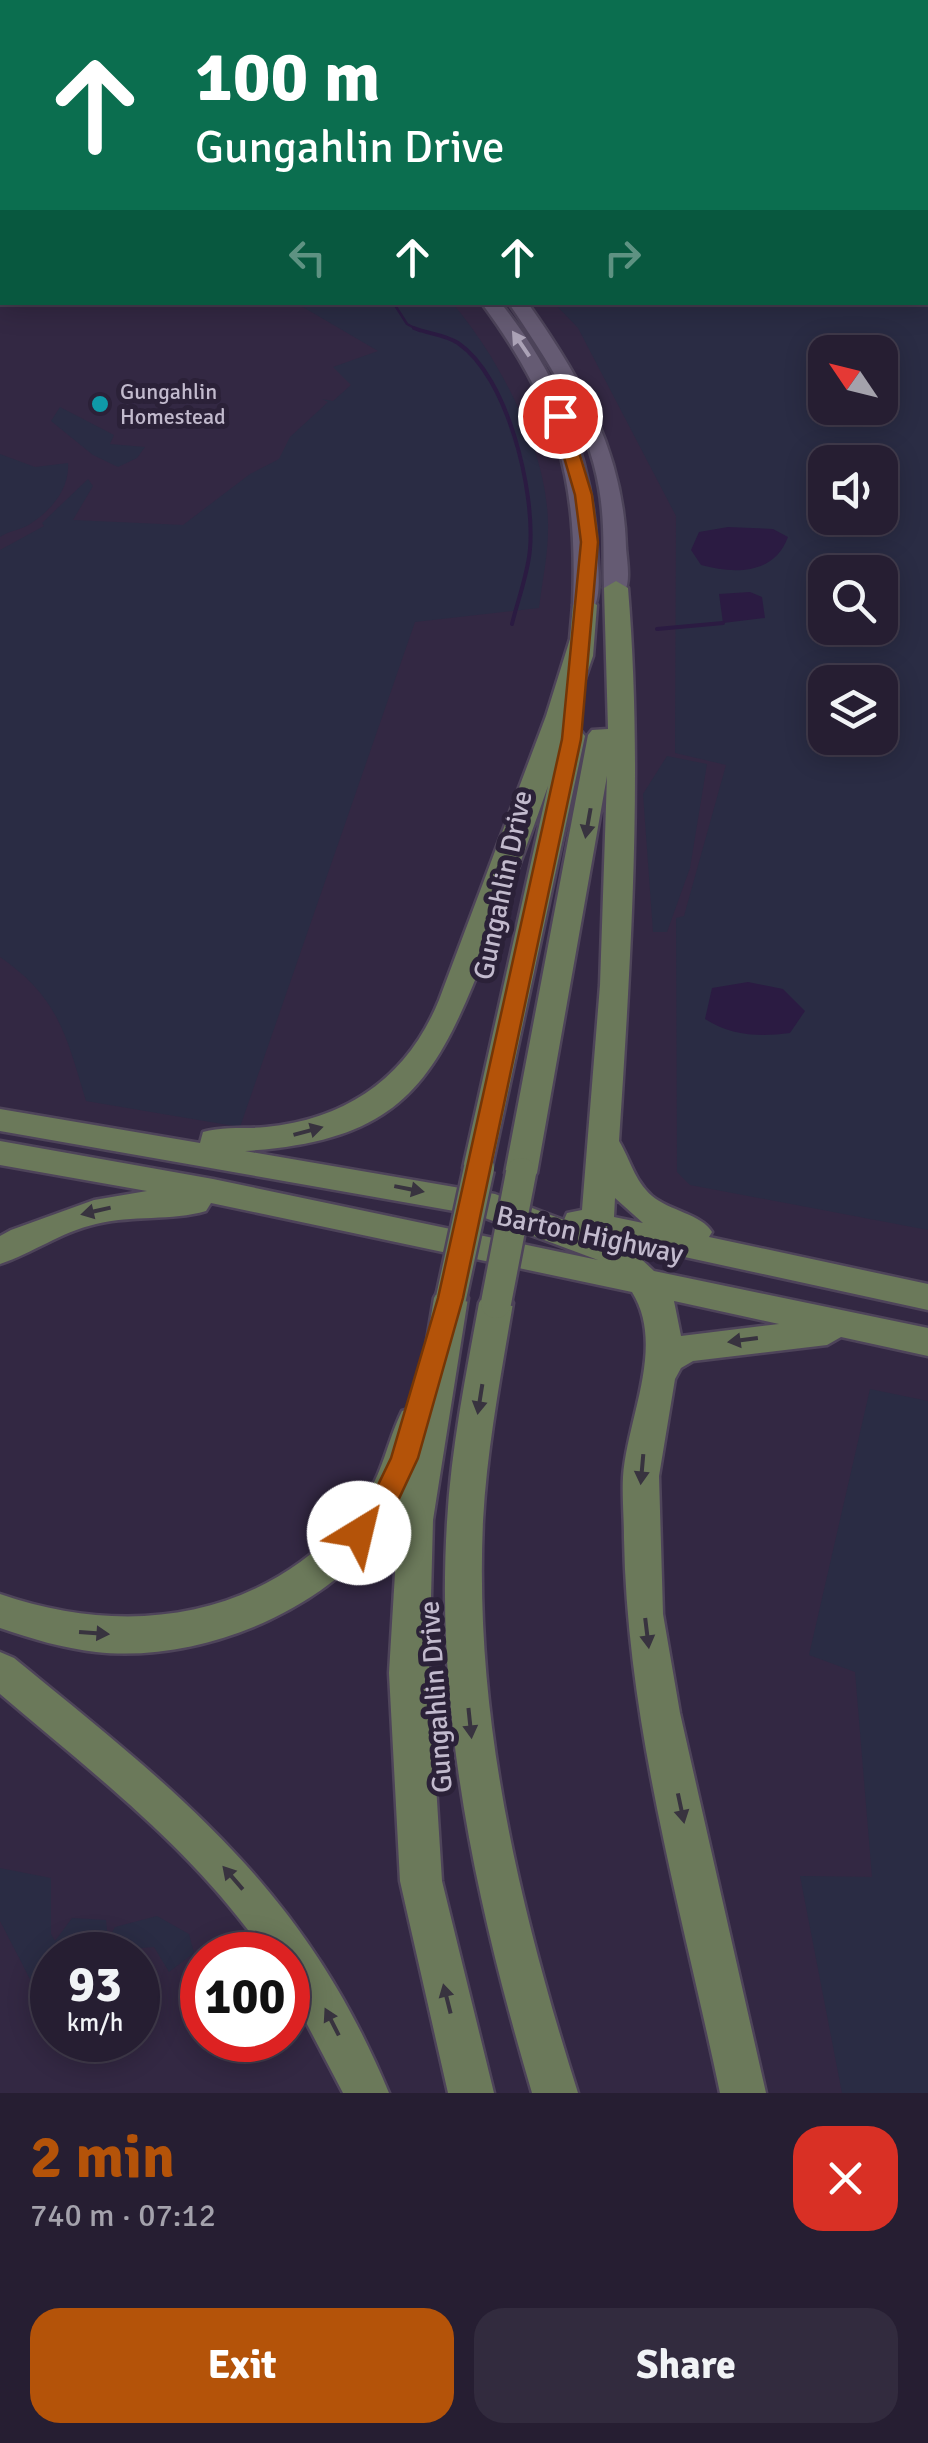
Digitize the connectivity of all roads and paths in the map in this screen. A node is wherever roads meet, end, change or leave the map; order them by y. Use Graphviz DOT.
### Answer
graph roads {
  1 [pos="492,305"];
  2 [pos="518,305"];
  3 [pos="616,588"];
  4 [pos="585,605"];
  5 [pos="583,637"];
  6 [pos="0,1120"];
  7 [pos="39,1125"];
  8 [pos="607,1131"];
  9 [pos="0,1132"];
  10 [pos="106,1136"];
  11 [pos="0,1153"];
  12 [pos="592,1233"];
  13 [pos="435,1237"];
  14 [pos="0,1251"];
  15 [pos="538,1259"];
  16 [pos="644,1280"];
  17 [pos="928,1285"];
  18 [pos="450,1298"];
  19 [pos="928,1298"];
  20 [pos="875,1330"];
  21 [pos="928,1342"];
  22 [pos="654,1388"];
  23 [pos="0,1610"];
  24 [pos="0,1670"];
  25 [pos="366,2093"];
  26 [pos="471,2093"];
  27 [pos="555,2093"];
  28 [pos="743,2093"];
  4 -- 1 [label="main road, Gungahlin Drive, one-way"];
  2 -- 3 [label="main road, Gungahlin Drive"];
  3 -- 8 [label="highway"];
  3 -- 27 [label="highway, Gungahlin Drive, one-way, bridge"];
  4 -- 5 [label="highway, Gungahlin Drive"];
  10 -- 5 [label="highway, one-way"];
  5 -- 18 [label="highway, Gungahlin Drive, bridge"];
  6 -- 7 [label="highway, Barton Highway"];
  7 -- 9 [label="highway"];
  7 -- 10 [label="highway, Barton Highway"];
  8 -- 12 [label="highway"];
  8 -- 17 [label="highway"];
  10 -- 12 [label="highway, Barton Highway, one-way"];
  11 -- 13 [label="highway, Barton Highway"];
  12 -- 15 [label="highway"];
  12 -- 16 [label="highway"];
  12 -- 19 [label="highway, Barton Highway"];
  13 -- 14 [label="highway, one-way"];
  13 -- 15 [label="highway, Barton Highway"];
  15 -- 16 [label="highway, Barton Highway"];
  16 -- 20 [label="highway, Barton Highway"];
  16 -- 22 [label="highway"];
  23 -- 18 [label="highway, one-way"];
  26 -- 18 [label="highway, Gungahlin Drive, one-way"];
  20 -- 21 [label="highway, Barton Highway"];
  20 -- 22 [label="highway, one-way"];
  22 -- 28 [label="highway, one-way"];
  25 -- 24 [label="highway, one-way"];
}
